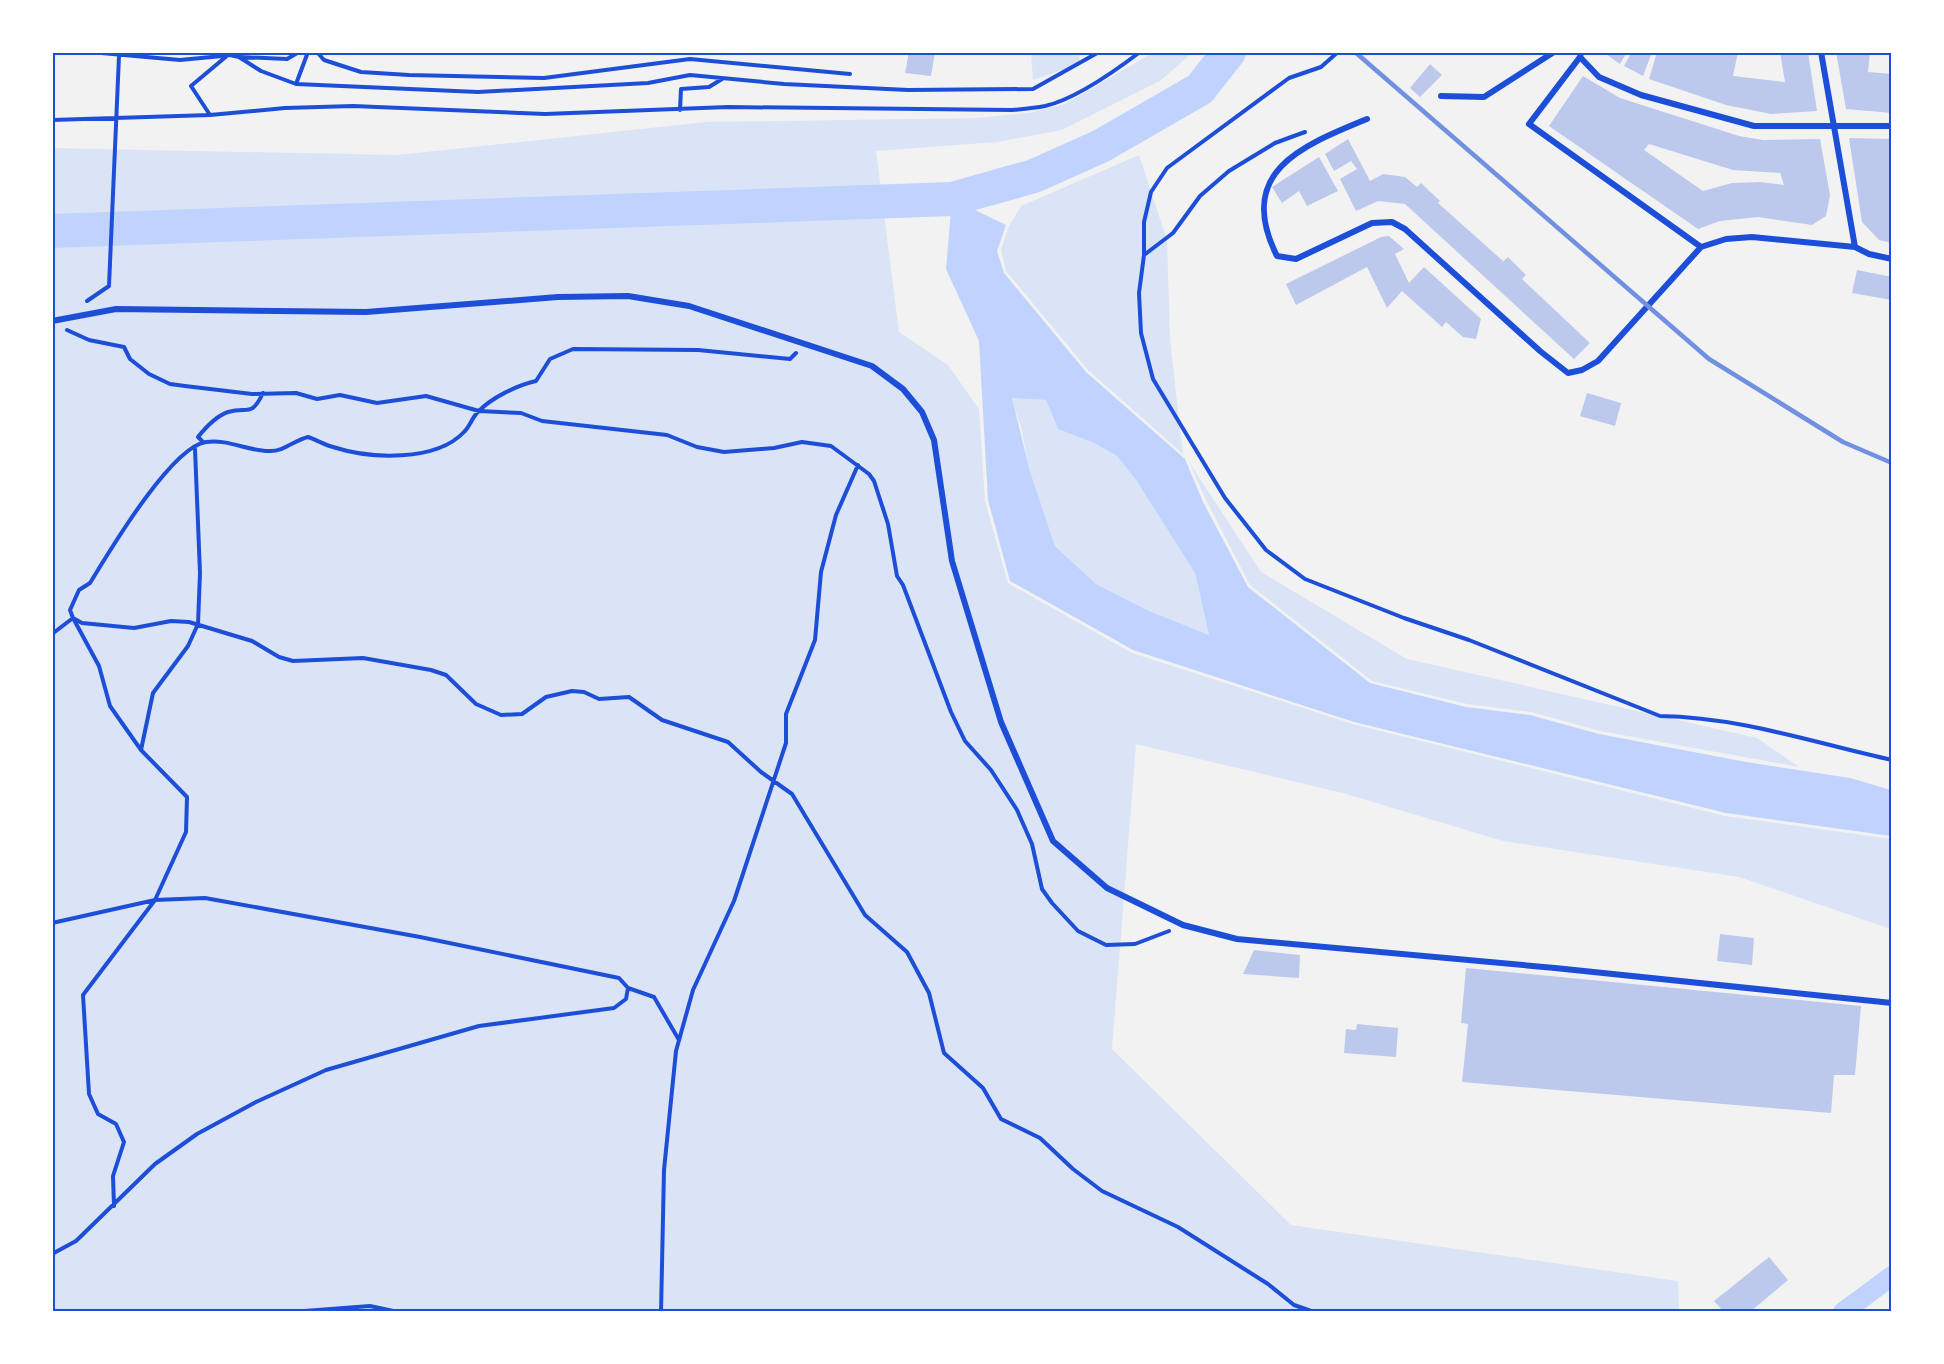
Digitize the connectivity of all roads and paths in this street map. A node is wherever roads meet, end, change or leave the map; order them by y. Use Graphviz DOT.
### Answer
graph roads {
  1 [pos="90,52"];
  2 [pos="215,52"];
  3 [pos="299,52"];
  4 [pos="309,52"];
  5 [pos="317,52"];
  6 [pos="1099,52"];
  7 [pos="1140,52"];
  8 [pos="1338,52"];
  9 [pos="1554,52"];
  10 [pos="1821,52"];
  11 [pos="228,55"];
  12 [pos="1581,55"];
  13 [pos="119,56"];
  14 [pos="239,57"];
  15 [pos="849,74"];
  16 [pos="723,78"];
  17 [pos="296,84"];
  18 [pos="1441,96"];
  19 [pos="680,110"];
  20 [pos="210,115"];
  21 [pos="1367,119"];
  22 [pos="52,120"];
  23 [pos="1832,124"];
  24 [pos="1892,126"];
  25 [pos="1316,128"];
  26 [pos="1701,247"];
  27 [pos="1856,247"];
  28 [pos="1144,255"];
  29 [pos="1892,259"];
  30 [pos="110,286"];
  31 [pos="52,321"];
  32 [pos="62,327"];
  33 [pos="805,343"];
  34 [pos="263,393"];
  35 [pos="479,411"];
  36 [pos="203,442"];
  37 [pos="195,448"];
  38 [pos="858,465"];
  39 [pos="73,618"];
  40 [pos="198,624"];
  41 [pos="52,634"];
  42 [pos="141,750"];
  43 [pos="1892,760"];
  44 [pos="774,781"];
  45 [pos="155,900"];
  46 [pos="52,923"];
  47 [pos="1183,925"];
  48 [pos="628,988"];
  49 [pos="1892,1004"];
  50 [pos="679,1040"];
  51 [pos="114,1206"];
  52 [pos="52,1254"];
  53 [pos="291,1311"];
  54 [pos="398,1311"];
  55 [pos="661,1311"];
  56 [pos="1314,1311"];
  1 -- 13 [label="path"];
  2 -- 11 [label="path"];
  3 -- 14 [label="path"];
  4 -- 17 [label="path"];
  5 -- 15 [label="path"];
  6 -- 16 [label="path"];
  7 -- 19 [label="path"];
  8 -- 28 [label="path"];
  9 -- 18 [label="street"];
  10 -- 23 [label="street"];
  11 -- 13 [label="path"];
  11 -- 14 [label="path"];
  11 -- 20 [label="path"];
  12 -- 23 [label="street"];
  12 -- 26 [label="street"];
  13 -- 30 [label="path"];
  14 -- 17 [label="path"];
  16 -- 17 [label="path"];
  16 -- 19 [label="path"];
  19 -- 20 [label="path"];
  20 -- 22 [label="path"];
  21 -- 26 [label="street"];
  23 -- 24 [label="street"];
  23 -- 27 [label="street"];
  25 -- 28 [label="path"];
  26 -- 27 [label="street"];
  27 -- 29 [label="street"];
  28 -- 43 [label="path"];
  31 -- 33 [label="street"];
  32 -- 34 [label="path"];
  33 -- 35 [label="path"];
  33 -- 47 [label="street"];
  34 -- 35 [label="path"];
  34 -- 36 [label="path"];
  35 -- 36 [label="path"];
  35 -- 38 [label="path"];
  36 -- 37 [label="path"];
  37 -- 39 [label="path"];
  37 -- 40 [label="path"];
  38 -- 44 [label="path"];
  38 -- 47 [label="path"];
  39 -- 40 [label="path"];
  39 -- 41 [label="path"];
  39 -- 42 [label="path"];
  40 -- 42 [label="path"];
  40 -- 44 [label="path"];
  42 -- 45 [label="path"];
  44 -- 50 [label="path"];
  44 -- 56 [label="path"];
  45 -- 46 [label="path"];
  45 -- 48 [label="path"];
  45 -- 51 [label="path"];
  47 -- 49 [label="street"];
  48 -- 50 [label="path"];
  48 -- 51 [label="path"];
  50 -- 55 [label="path"];
  51 -- 52 [label="path"];
  53 -- 54 [label="path"];
}
